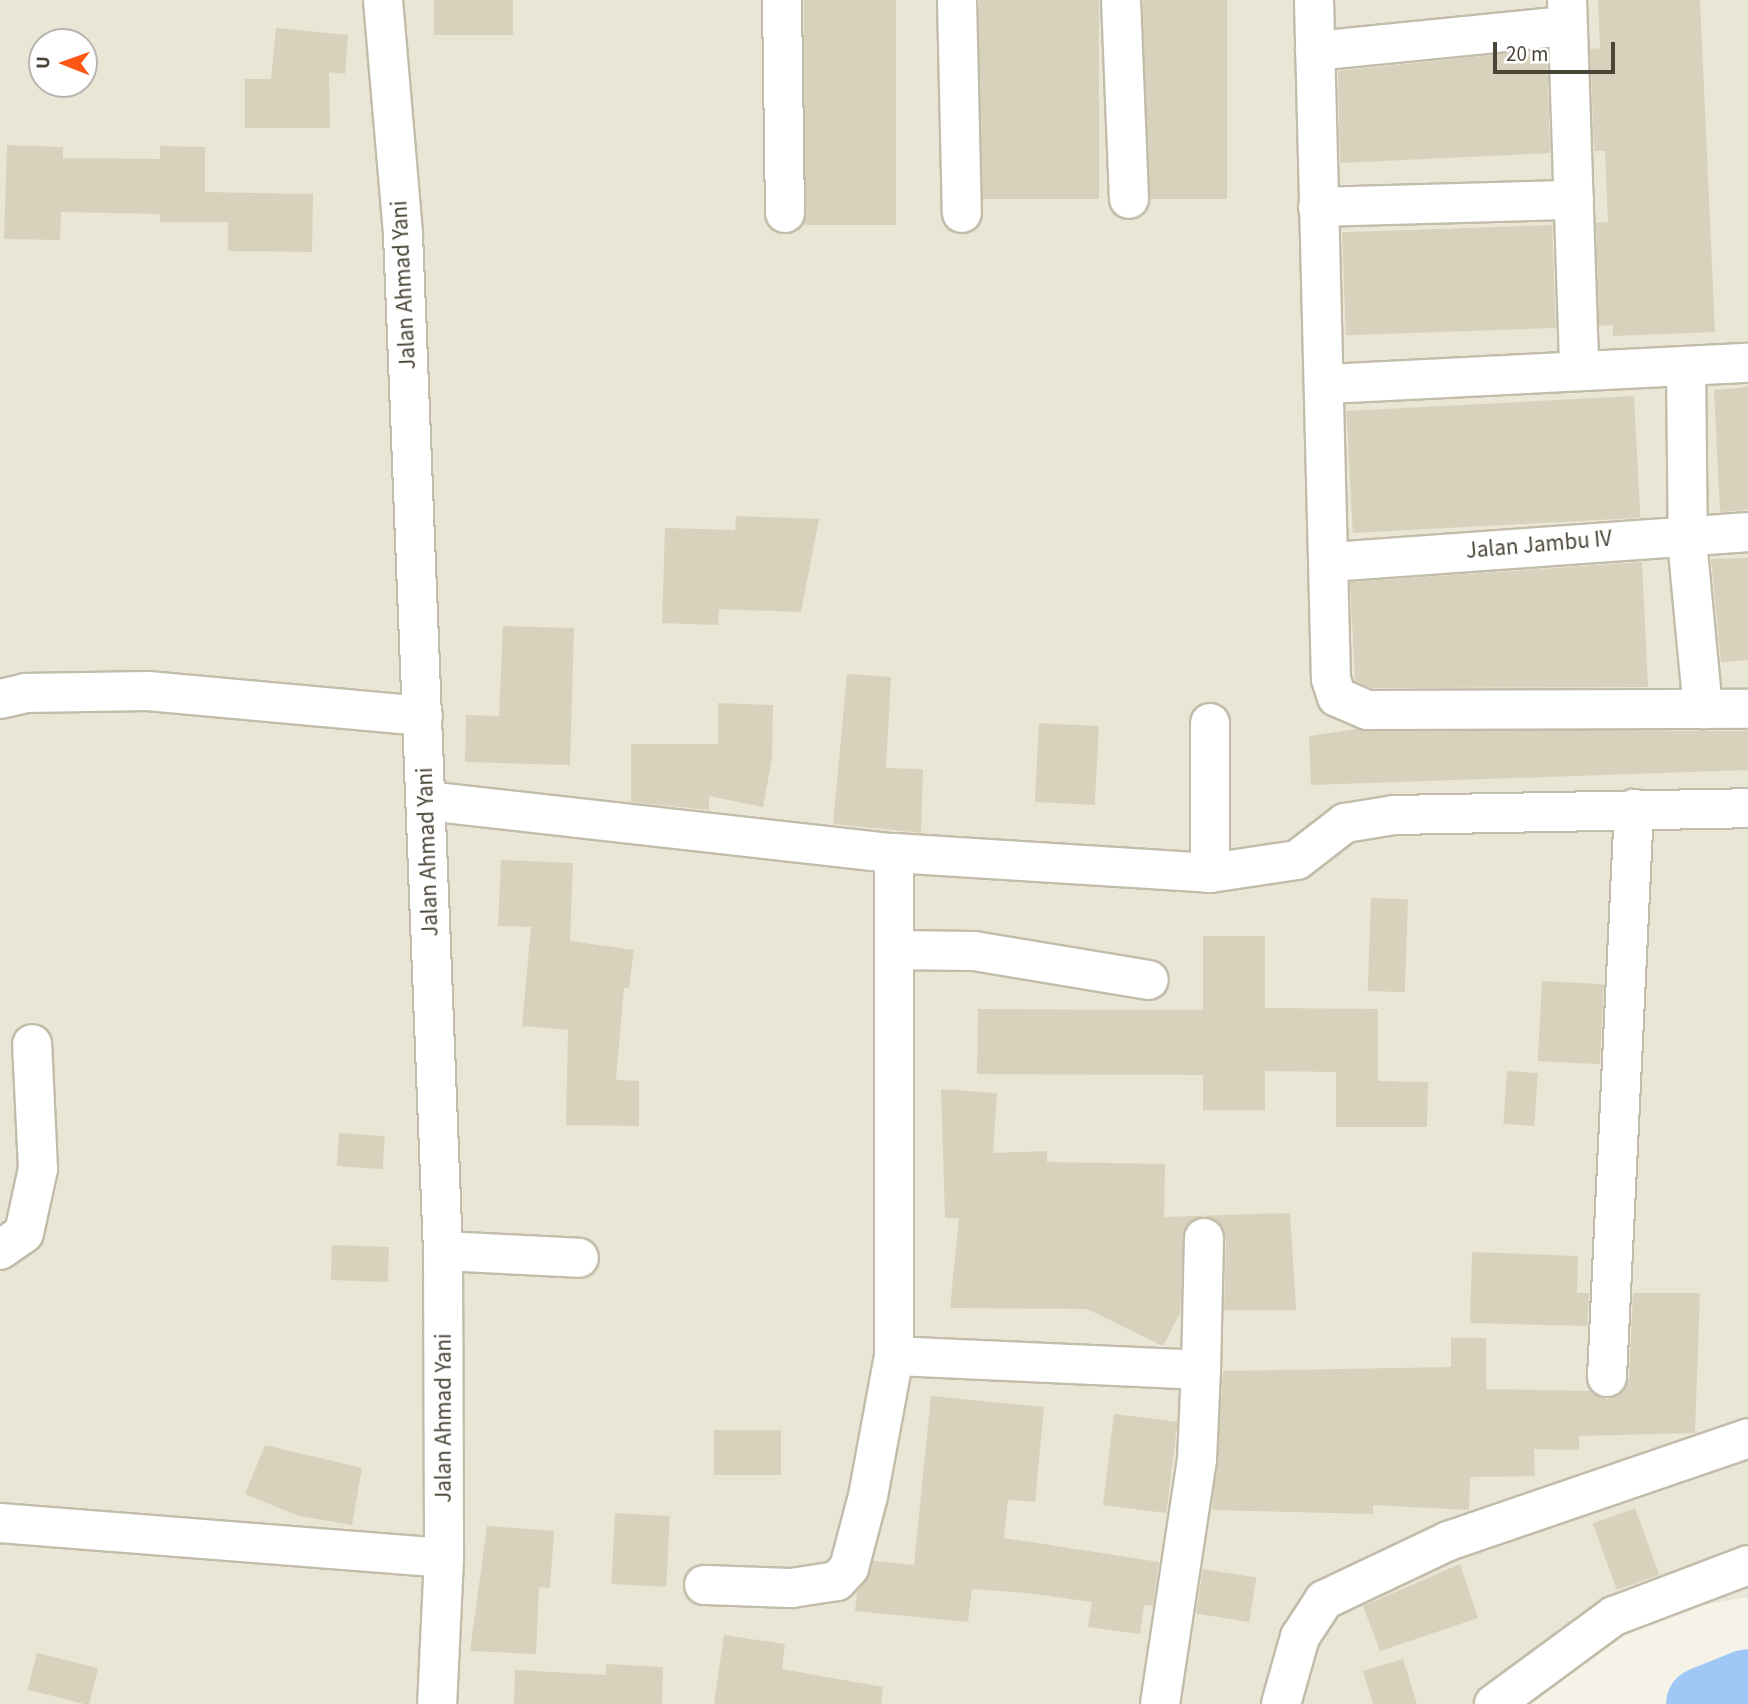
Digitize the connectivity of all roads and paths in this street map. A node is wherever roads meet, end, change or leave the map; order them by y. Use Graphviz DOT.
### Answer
graph roads {
  1 [pos="383,0"];
  2 [pos="782,0"];
  3 [pos="957,0"];
  4 [pos="1121,0"];
  5 [pos="1314,0"];
  6 [pos="1567,13"];
  7 [pos="1315,51"];
  8 [pos="1129,199"];
  9 [pos="1574,200"];
  10 [pos="1318,207"];
  11 [pos="785,213"];
  12 [pos="962,213"];
  13 [pos="1748,363"];
  14 [pos="1686,367"];
  15 [pos="1579,370"];
  16 [pos="1327,384"];
  17 [pos="1748,532"];
  18 [pos="1688,533"];
  19 [pos="1330,562"];
  20 [pos="0,699"];
  21 [pos="1703,709"];
  22 [pos="1748,709"];
  23 [pos="423,716"];
  24 [pos="1210,723"];
  25 [pos="428,801"];
  26 [pos="1748,808"];
  27 [pos="1634,809"];
  28 [pos="894,853"];
  29 [pos="1210,873"];
  30 [pos="894,950"];
  31 [pos="1149,980"];
  32 [pos="32,1044"];
  33 [pos="1204,1238"];
  34 [pos="0,1250"];
  35 [pos="443,1251"];
  36 [pos="579,1258"];
  37 [pos="894,1356"];
  38 [pos="1201,1370"];
  39 [pos="1607,1377"];
  40 [pos="1748,1438"];
  41 [pos="0,1523"];
  42 [pos="444,1558"];
  43 [pos="1748,1565"];
  44 [pos="704,1585"];
  45 [pos="438,1704"];
  46 [pos="1160,1704"];
  47 [pos="1281,1704"];
  48 [pos="1494,1704"];
  1 -- 23 [label="street, Jalan Ahmad Yani"];
  2 -- 11 [label="street"];
  3 -- 12 [label="street"];
  4 -- 8 [label="street"];
  5 -- 7 [label="street"];
  6 -- 7 [label="street"];
  6 -- 9 [label="street"];
  7 -- 10 [label="street"];
  9 -- 10 [label="street"];
  9 -- 15 [label="street"];
  10 -- 16 [label="street"];
  13 -- 14 [label="street"];
  14 -- 15 [label="street"];
  14 -- 18 [label="street"];
  15 -- 16 [label="street"];
  16 -- 19 [label="street"];
  17 -- 18 [label="street, Jalan Jambu IV"];
  18 -- 19 [label="street, Jalan Jambu IV"];
  18 -- 21 [label="street"];
  19 -- 21 [label="street"];
  20 -- 23 [label="street"];
  21 -- 22 [label="street"];
  23 -- 25 [label="street, Jalan Ahmad Yani"];
  24 -- 29 [label="street"];
  25 -- 28 [label="street"];
  25 -- 35 [label="street, Jalan Ahmad Yani"];
  26 -- 27 [label="street"];
  27 -- 29 [label="street"];
  27 -- 39 [label="street"];
  28 -- 29 [label="street"];
  28 -- 30 [label="street"];
  30 -- 31 [label="street"];
  30 -- 37 [label="street"];
  32 -- 34 [label="street"];
  33 -- 38 [label="street"];
  35 -- 36 [label="street"];
  35 -- 42 [label="street, Jalan Ahmad Yani"];
  37 -- 38 [label="street"];
  37 -- 44 [label="street"];
  38 -- 46 [label="street"];
  40 -- 47 [label="street"];
  41 -- 42 [label="street"];
  42 -- 45 [label="street, Jalan Ahmad Yani"];
  43 -- 48 [label="street"];
}
